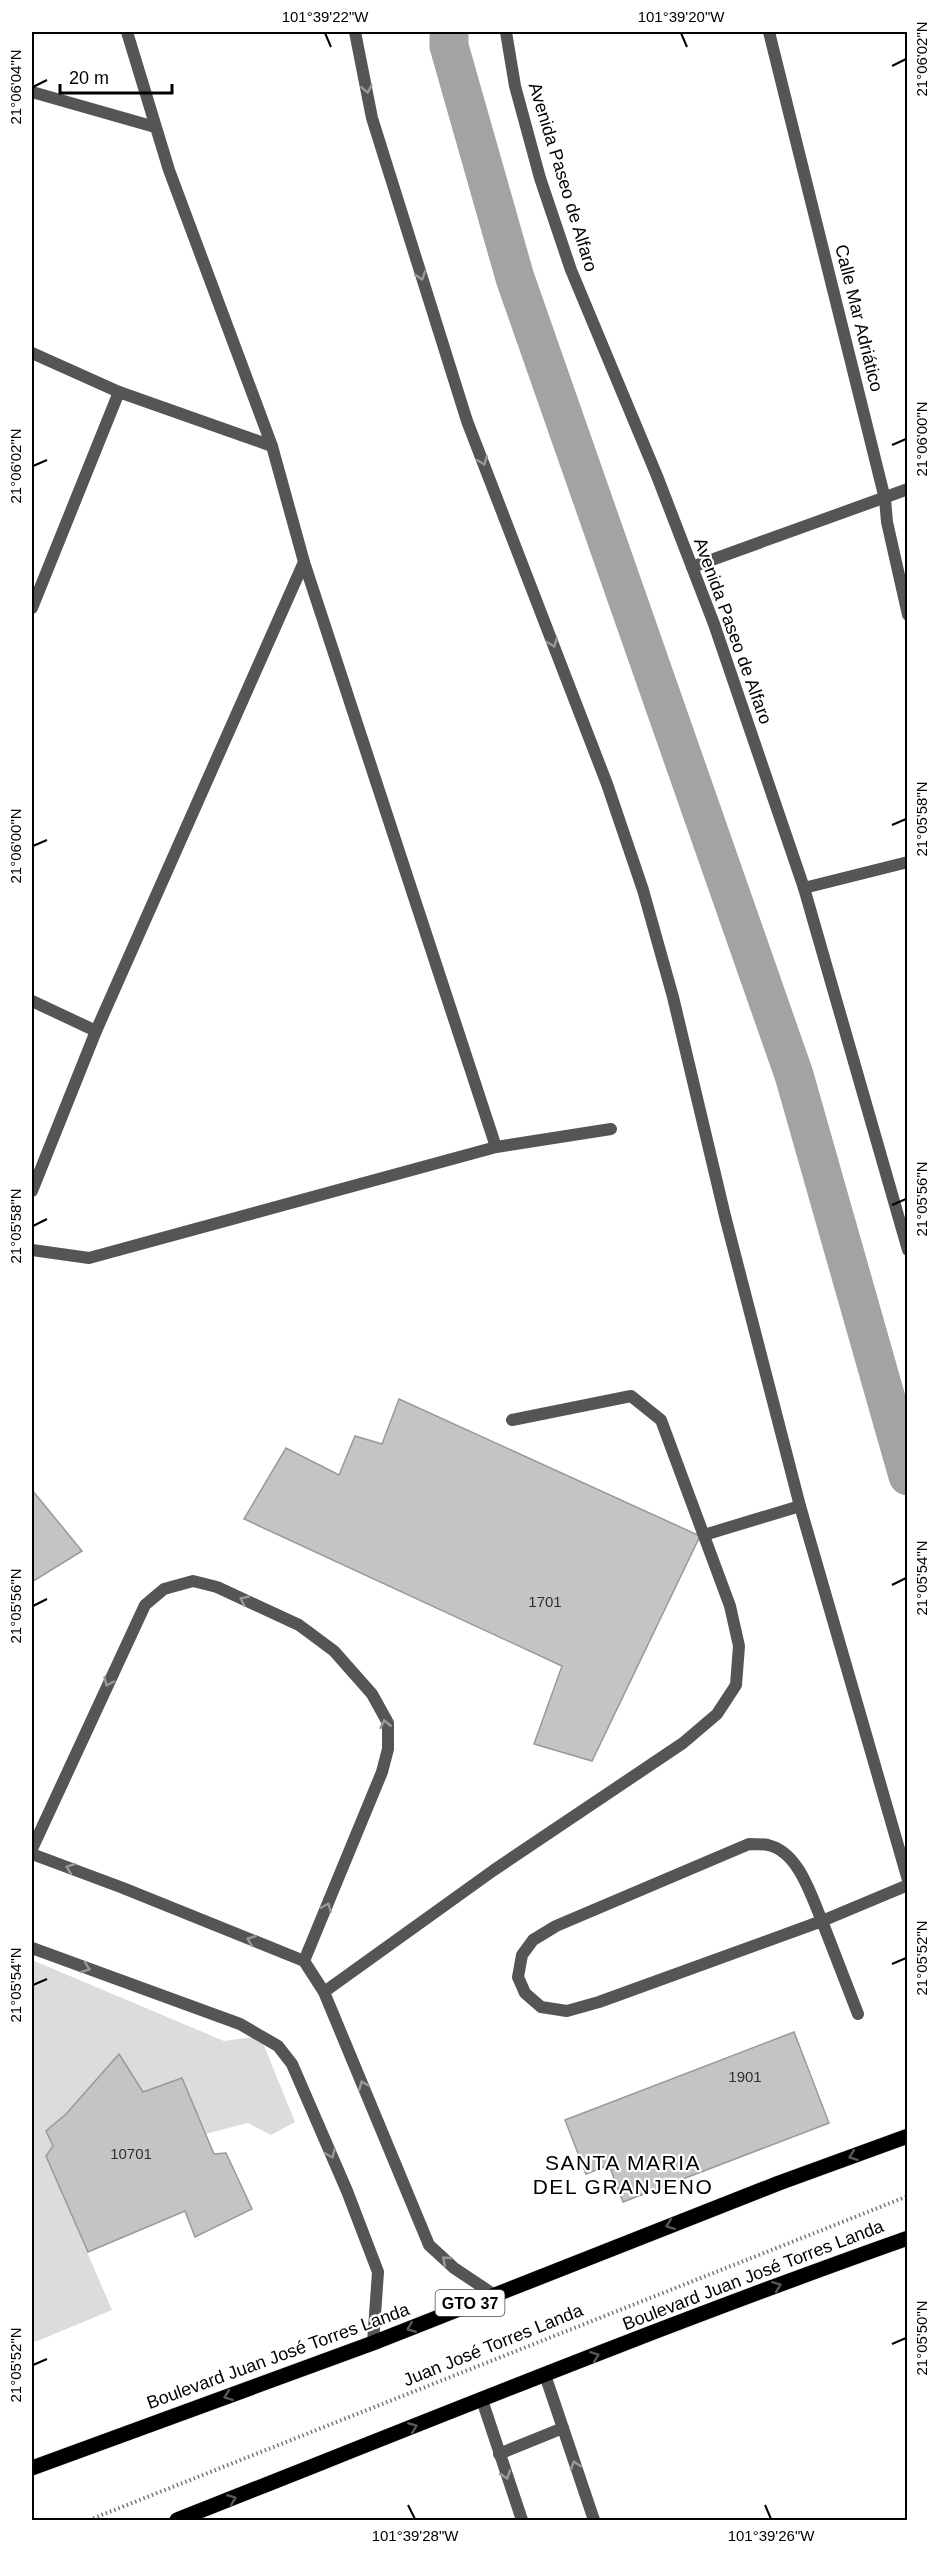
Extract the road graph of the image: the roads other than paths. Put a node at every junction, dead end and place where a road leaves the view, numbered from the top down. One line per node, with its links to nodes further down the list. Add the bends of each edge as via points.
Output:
1 (127, 32): 6 (street)
2 (356, 32): 26 (street, one-way to 26, via 372,118 467,421 607,784 643,890)
3 (506, 32): 13 (street, Avenida Paseo de Alfaro, via 515,86 540,178 571,270)
4 (769, 32): 11 (street, Calle Mar Adriático)
5 (32, 92): 6 (street)
6 (155, 127): 9 (street)
7 (32, 353): 8 (street)
8 (119, 392): 9 (street); 14 (street)
9 (272, 446): 12 (street)
10 (908, 489): 11 (street)
11 (885, 499): 13 (street); 15 (street, Calle Mar Adriático)
12 (304, 562): 19 (street); 21 (street)
13 (692, 567): 17 (street, Avenida Paseo de Alfaro)
14 (32, 608)
15 (908, 615)
16 (908, 862): 17 (street)
17 (804, 888): 24 (street, Avenida Paseo de Alfaro)
18 (32, 1001): 19 (street)
19 (96, 1031): 22 (street)
20 (611, 1129): 21 (street)
21 (496, 1147): 23 (street, via 89,1258)
22 (32, 1191)
23 (32, 1250)
24 (908, 1250)
25 (512, 1420): 27 (street, via 631,1396 661,1420)
26 (800, 1506): 27 (street); 30 (street)
27 (704, 1535): 35 (street, via 730,1606 739,1646 735,1685 717,1714 683,1743 494,1870)
28 (32, 1849): 34 (street, one-way to 28, via 382,1772 388,1749 387,1723 372,1694 334,1651 298,1625 217,1587 193,1581 164,1589 145,1605)
29 (32, 1854): 34 (street, one-way to 29)
30 (908, 1880)
31 (908, 1885): 32 (street)
32 (822, 1921): 32 (street, via 567,2011 541,2007 525,1993 518,1977 522,1955 533,1940 556,1926 749,1844 770,1846 788,1857 804,1880); 36 (street)
33 (32, 1948): 40 (street, one-way to 40, via 240,2024 278,2046 292,2064 378,2272)
34 (304, 1961): 35 (street)
35 (324, 1992): 39 (street, one-way to 35, via 454,2268 429,2245)
36 (858, 2014)
37 (908, 2136): 39 (main road, Boulevard Juan José Torres Landa / GTO 37, one-way to 39)
38 (908, 2238): 41 (main road, Boulevard Juan José Torres Landa, one-way to 38)
39 (493, 2294): 40 (main road, Boulevard Juan José Torres Landa / GTO 37, one-way to 40)
40 (373, 2343): 45 (main road, Boulevard Juan José Torres Landa / GTO 37, one-way to 45)
41 (545, 2375): 42 (main road, Boulevard Juan José Torres Landa); 43 (street)
42 (482, 2400): 44 (street); 46 (main road, Boulevard Juan José Torres Landa, one-way to 42)
43 (563, 2428): 44 (street); 48 (street, one-way to 43)
44 (499, 2454): 47 (street, one-way to 47)
45 (32, 2468)
46 (177, 2520)
47 (522, 2520)
48 (594, 2520)

